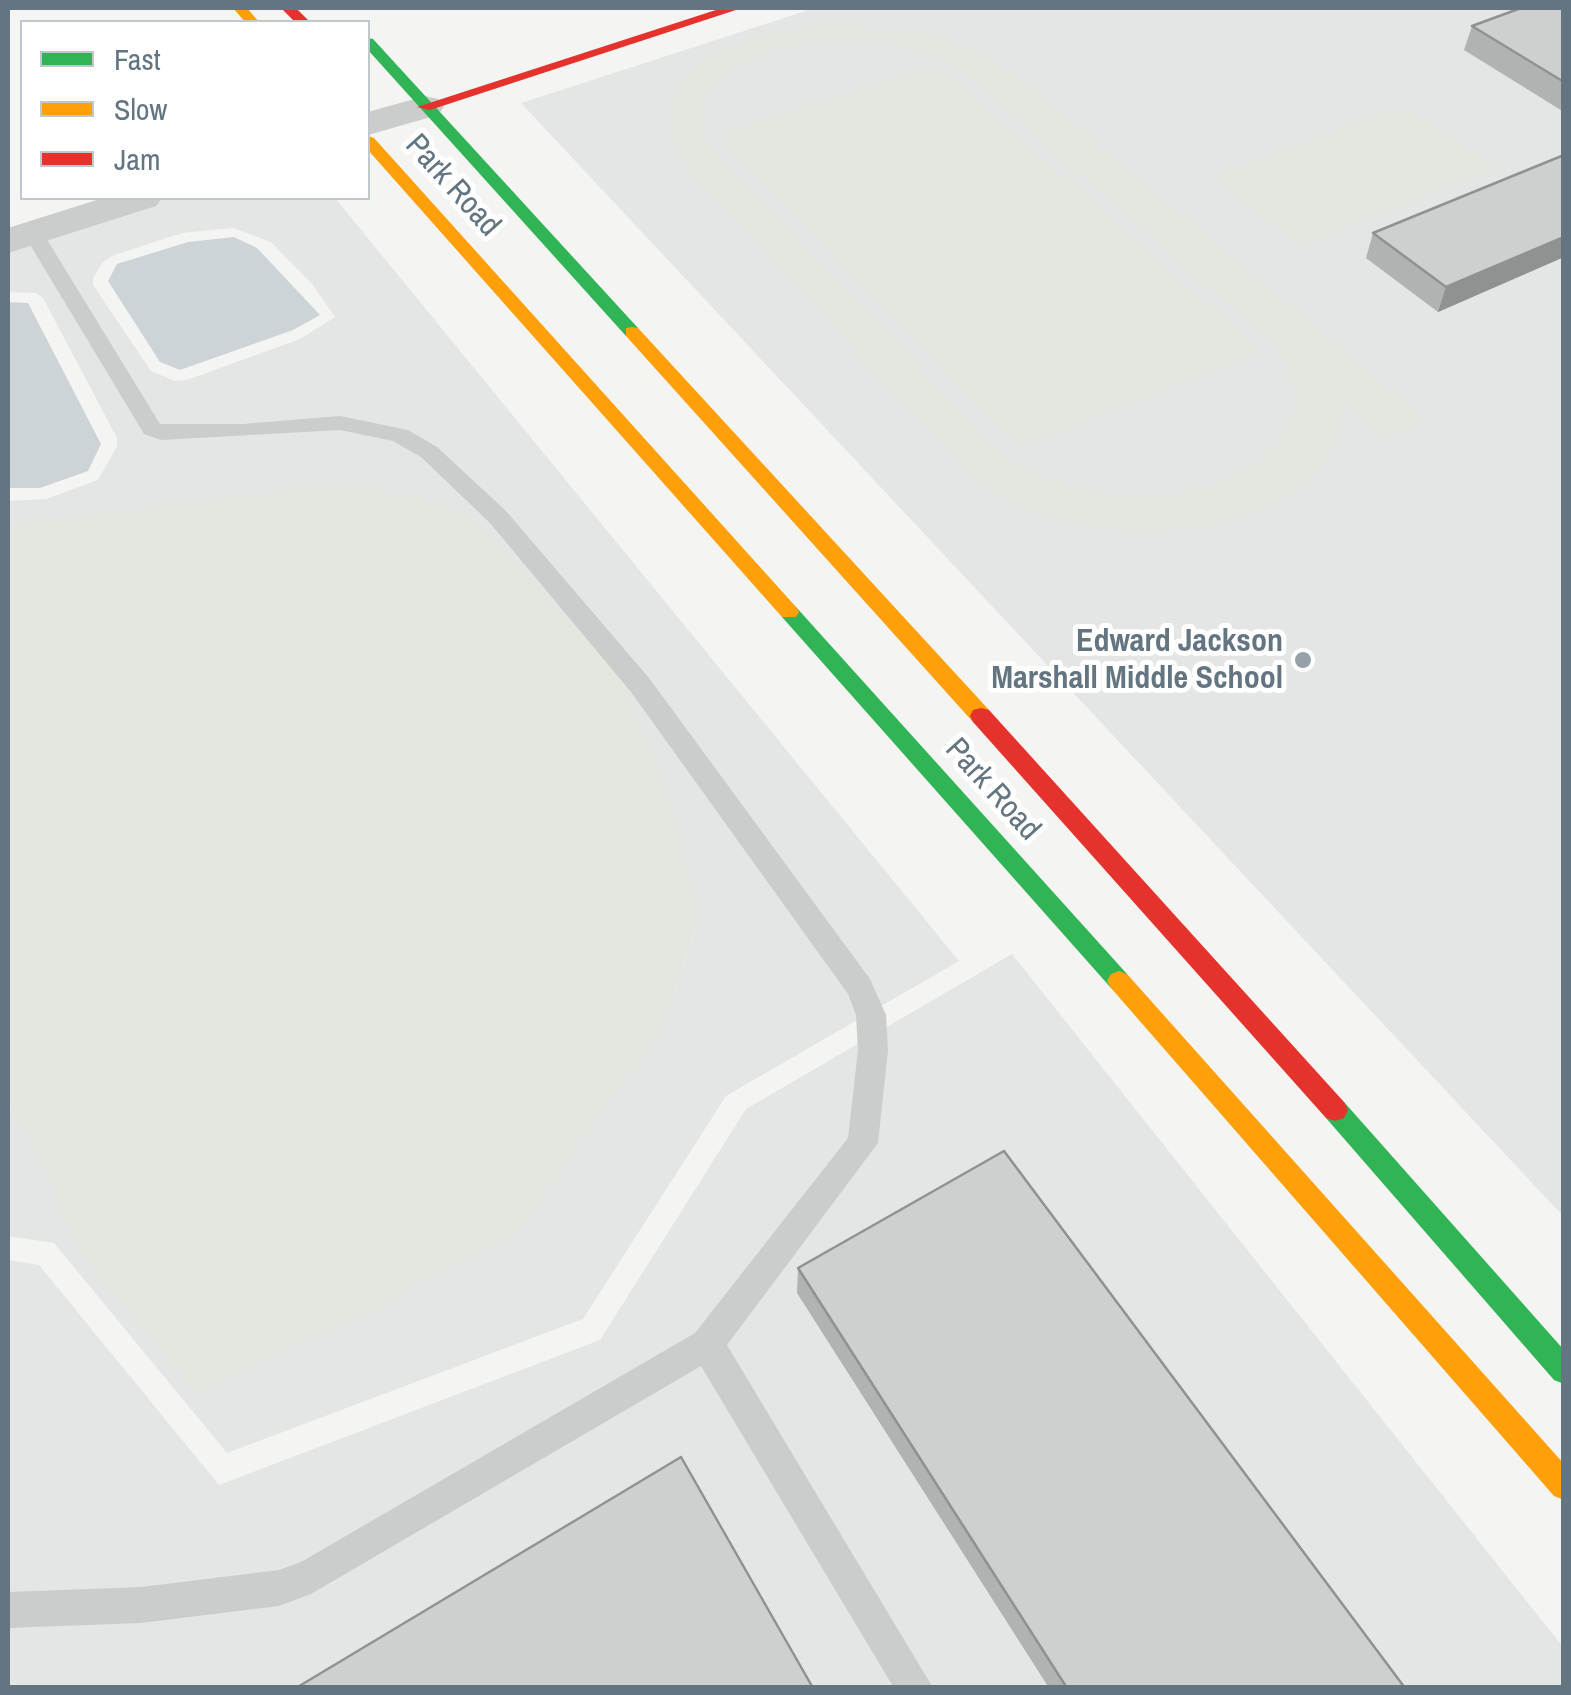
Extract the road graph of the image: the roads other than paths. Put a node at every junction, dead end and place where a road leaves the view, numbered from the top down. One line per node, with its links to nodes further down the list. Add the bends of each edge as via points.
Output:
1 (735, 8): 3 (main road)
2 (370, 44): 3 (main road, Park Road)
3 (425, 107): 4 (street); 10 (main road, Park Road)
4 (371, 117): 6 (main road)
5 (370, 143): 13 (main road, Park Road)
6 (403, 143)
7 (136, 200): 8 (street)
8 (20, 237): 11 (lane, via 152,429 340,423 400,436 428,452 498,517 640,685 860,988 874,1050 864,1143)
9 (608, 340): 10 (main road)
10 (667, 374): 12 (main road, Park Road, via 1201,957)
11 (707, 1344): 14 (lane, via 280,1588 141,1605); 15 (lane)
12 (1564, 1370)
13 (1564, 1486)
14 (8, 1610)
15 (915, 1688)

